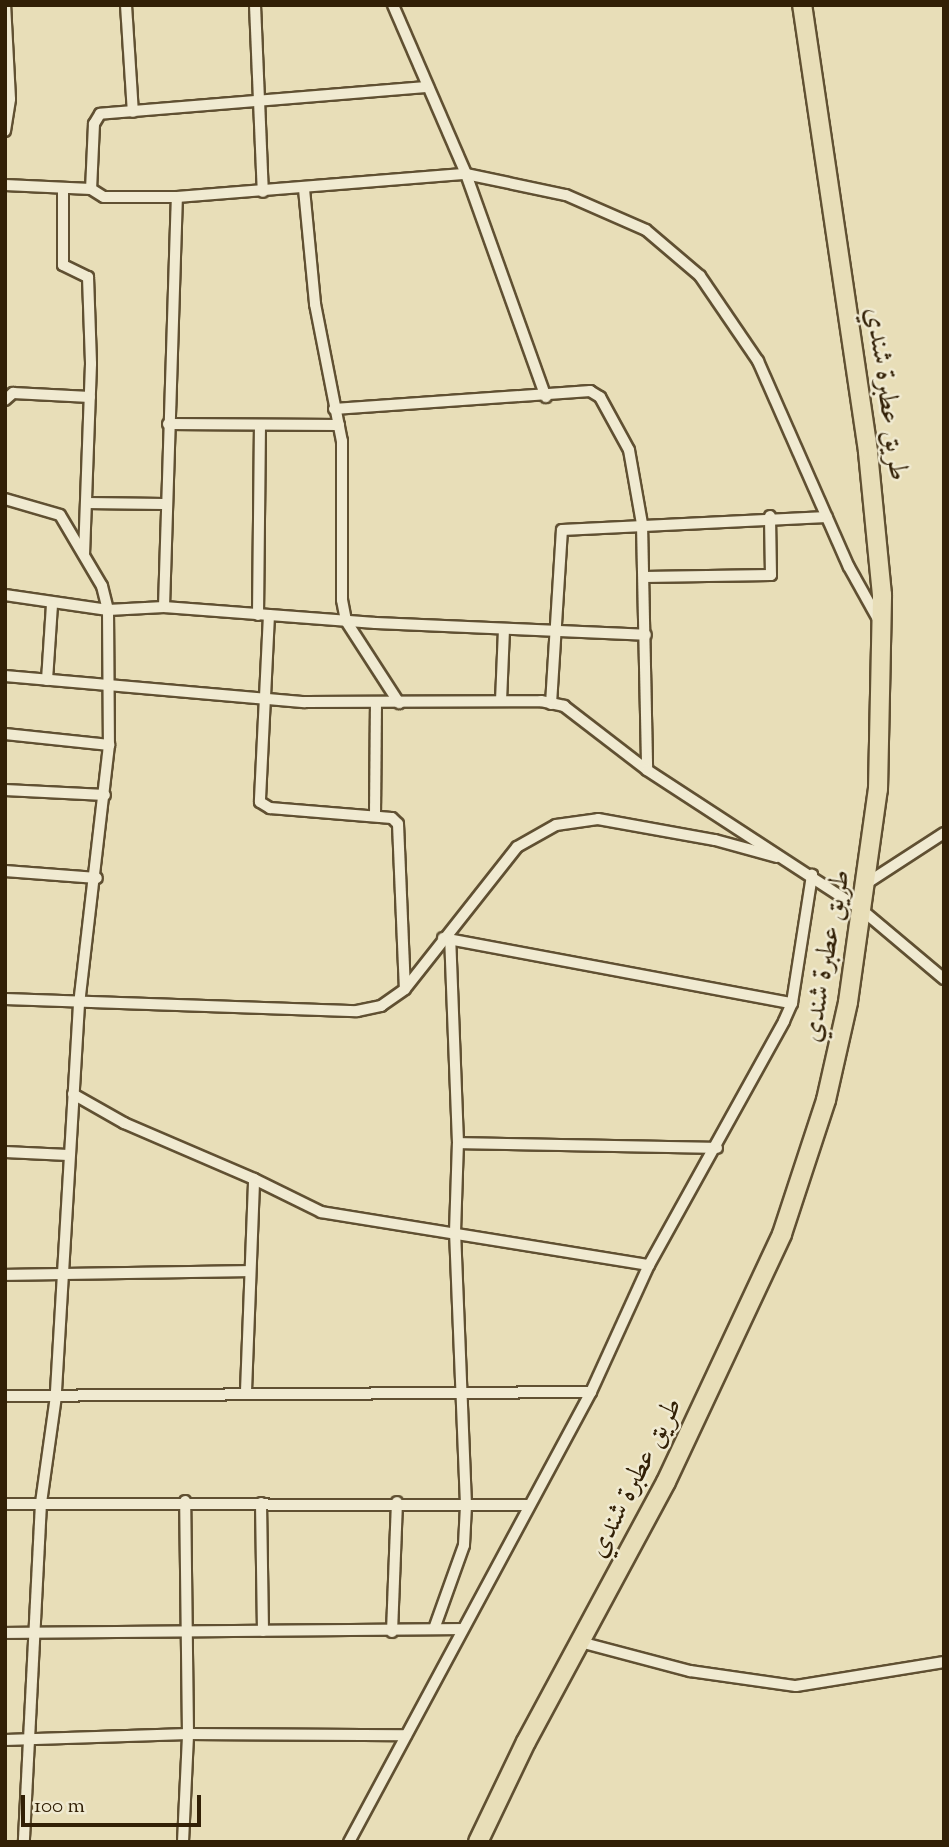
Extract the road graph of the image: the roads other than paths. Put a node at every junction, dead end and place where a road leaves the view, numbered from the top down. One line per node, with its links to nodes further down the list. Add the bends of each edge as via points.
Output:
1 (5, 5): 9 (street, via 10,89)
2 (126, 5): 8 (street)
3 (256, 5): 7 (street)
4 (393, 5): 6 (street)
5 (802, 5): 39 (highway, طريق عطبرة شندي, via 868,452)
6 (426, 87): 7 (street); 10 (street)
7 (257, 101): 8 (street); 15 (street)
8 (133, 112): 13 (street, via 95,118)
9 (5, 131)
10 (466, 174): 14 (street); 18 (street); 29 (street, via 565,195 646,230 700,276 758,361)
11 (5, 185): 12 (street)
12 (63, 189): 13 (street); 17 (street, via 63,265 88,277)
13 (91, 189): 16 (street, via 104,197)
14 (304, 189): 15 (street); 20 (street, via 315,304)
15 (263, 192): 16 (street)
16 (177, 197): 21 (street)
17 (90, 397): 19 (street, via 13,393); 25 (street)
18 (546, 397): 20 (street); 30 (street, via 590,391 608,406 629,450)
19 (5, 400)
20 (334, 409): 23 (street)
21 (167, 424): 22 (street); 26 (street)
22 (260, 425): 23 (street); 37 (street)
23 (339, 425): 38 (street, via 341,586)
24 (6, 499): 27 (street); 31 (street, via 60,515)
25 (86, 503): 26 (street); 31 (street)
26 (164, 504): 35 (street)
27 (5, 506)
28 (770, 516): 29 (street); 30 (street); 32 (street, via 771,575)
29 (827, 517): 39 (street, via 864,600)
30 (642, 524): 32 (street); 41 (street, via 562,530)
31 (84, 557): 36 (street, via 102,586)
32 (644, 578): 42 (street)
33 (5, 594): 34 (street)
34 (52, 605): 36 (street); 44 (street)
35 (164, 607): 36 (street); 37 (street)
36 (108, 610): 45 (street)
37 (263, 615): 38 (street); 46 (street)
38 (346, 621): 40 (street); 49 (street)
39 (881, 624): 62 (highway, طريق عطبرة شندي, via 878,789)
40 (504, 629): 41 (street); 48 (street)
41 (556, 631): 42 (street); 50 (street)
42 (646, 635): 53 (street)
43 (5, 676): 44 (street)
44 (47, 680): 45 (street)
45 (109, 686): 46 (street); 52 (street)
46 (264, 698): 47 (street); 56 (street, via 260,802 270,808)
47 (376, 702): 49 (street); 56 (street)
48 (502, 702): 49 (street); 50 (street)
49 (399, 703)
50 (551, 704): 53 (street, via 584,719)
51 (5, 734): 52 (street)
52 (109, 746): 55 (street)
53 (648, 770): 58 (street)
54 (5, 790): 55 (street)
55 (105, 795): 61 (street)
56 (375, 816): 66 (street, via 392,818 398,824)
57 (944, 833): 62 (street)
58 (790, 861): 60 (street); 64 (street, via 715,840 598,819 556,825 517,847)
59 (5, 872): 61 (street)
60 (812, 875): 63 (street); 68 (street)
61 (97, 878): 69 (street)
62 (867, 883): 63 (highway, طريق عطبرة شندي)
63 (862, 910): 65 (street); 100 (highway, طريق عطبرة شندي, via 826,1100 782,1234 666,1482)
64 (447, 939): 66 (street); 68 (street); 71 (street)
65 (944, 979)
66 (405, 989): 69 (street, via 381,1006 356,1011)
67 (5, 999): 69 (street)
68 (792, 1003): 72 (street)
69 (79, 1004): 70 (street)
70 (73, 1094): 74 (street); 75 (street, via 124,1123)
71 (458, 1143): 72 (street); 76 (street)
72 (717, 1148): 77 (street)
73 (5, 1152): 74 (street)
74 (68, 1155): 79 (street)
75 (254, 1179): 76 (street, via 321,1212); 78 (street)
76 (455, 1232): 77 (street); 81 (street)
77 (649, 1265): 83 (street)
78 (249, 1271): 79 (street); 82 (street)
79 (61, 1274): 80 (street); 85 (street)
80 (5, 1275)
81 (462, 1390): 82 (street); 83 (street); 91 (street)
82 (246, 1391): 85 (street)
83 (591, 1392): 92 (street)
84 (5, 1396): 85 (street)
85 (56, 1396): 88 (street)
86 (185, 1501): 88 (street); 89 (street); 97 (street)
87 (397, 1502): 89 (street); 91 (street); 98 (street)
88 (41, 1503): 90 (street); 96 (street)
89 (261, 1503): 95 (street)
90 (5, 1504)
91 (466, 1505): 92 (street); 93 (street, via 464,1545)
92 (528, 1505): 94 (street)
93 (434, 1629): 94 (street); 98 (street)
94 (462, 1629): 103 (street)
95 (263, 1631): 97 (street); 98 (street)
96 (35, 1632): 97 (street); 99 (street); 104 (street)
97 (186, 1632): 102 (street)
98 (392, 1632)
99 (5, 1633)
100 (580, 1642): 101 (street, via 690,1671 796,1686); 109 (highway, طريق عطبرة شندي)
101 (944, 1662)
102 (188, 1734): 103 (street); 104 (street); 107 (street)
103 (406, 1735): 108 (street)
104 (28, 1738): 105 (street); 106 (street)
105 (5, 1740)
106 (24, 1842)
107 (183, 1842)
108 (349, 1842)
109 (478, 1842)

